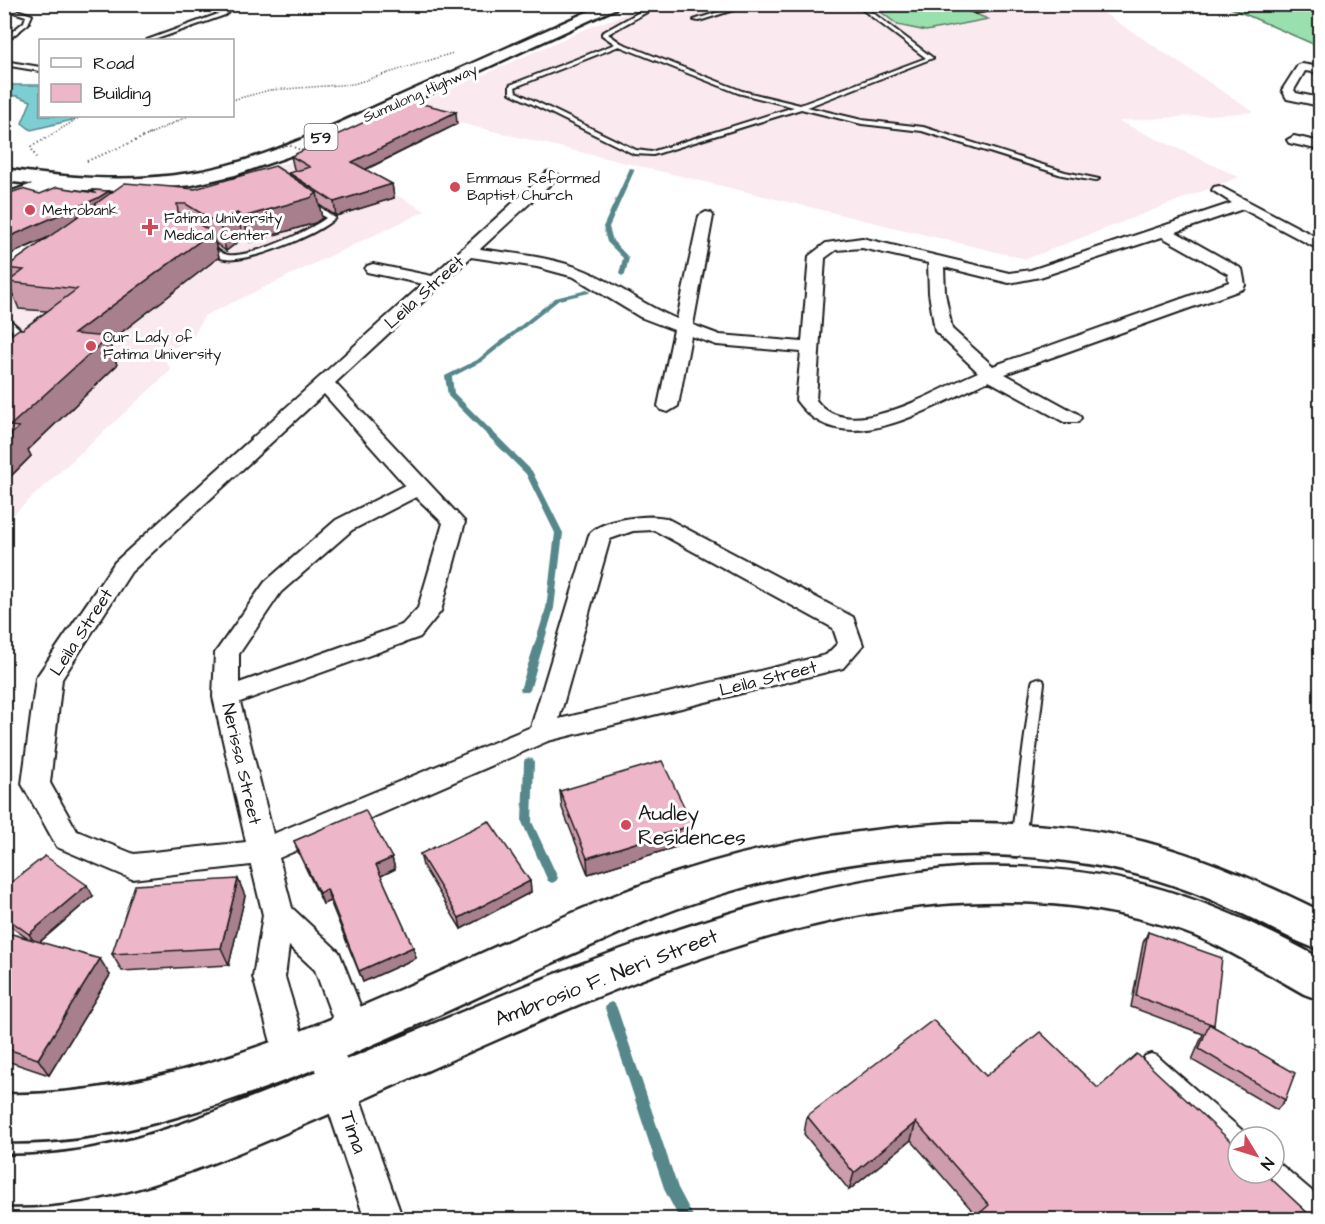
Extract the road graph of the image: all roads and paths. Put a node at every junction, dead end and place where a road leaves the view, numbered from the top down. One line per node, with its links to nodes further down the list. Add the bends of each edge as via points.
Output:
1 (238, 4): 8 (lane, via 223,14)
2 (618, 4): 31 (street, Sumulong Highway / 59, via 254,167)
3 (659, 4): 10 (lane, via 604,34)
4 (750, 4): 7 (lane)
5 (857, 4): 17 (lane, via 930,58)
6 (4, 7): 9 (lane, via 29,15 26,23)
7 (698, 20)
8 (153, 39)
9 (4, 41)
10 (619, 44): 17 (lane, via 740,92); 17 (lane, via 512,86 513,93 634,152 651,154)
11 (460, 51): 15 (path, via 353,84 270,90)
12 (4, 63): 13 (lane)
13 (39, 69)
14 (1320, 70): 16 (street, via 1302,67 1288,90 1291,96)
15 (234, 99)
16 (1320, 102)
17 (798, 108): 29 (lane, via 932,131 1064,174)
18 (80, 117): 24 (path, via 31,147 31,153)
19 (186, 117): 25 (path)
20 (1294, 140): 22 (street)
21 (283, 143): 23 (path, bridge)
22 (1320, 146)
23 (307, 152)
24 (42, 160)
25 (86, 162)
26 (4, 175): 28 (street, Sumulong Highway / 59)
27 (552, 175): 42 (street, Leila Street)
28 (27, 179): 30 (street, Sumulong Highway / 59); 32 (street)
29 (1095, 179)
30 (52, 183): 31 (street, Sumulong Highway / 59, via 108,188); 36 (street)
31 (162, 185): 34 (lane)
32 (4, 189)
33 (1219, 190): 37 (street)
34 (145, 195)
35 (297, 195): 40 (lane, via 331,218 320,228 253,253 225,257)
36 (4, 201)
37 (1244, 204): 39 (street); 41 (street)
38 (706, 216): 49 (street)
39 (1164, 231): 43 (street, via 1034,274 1009,278); 52 (street, via 1236,272 1237,285)
40 (198, 239)
41 (1320, 245)
42 (468, 252): 46 (street, Leila Street); 49 (street, via 539,262 580,274 646,314)
43 (936, 263): 50 (street, via 862,243 832,246 817,256); 52 (street, via 944,331)
44 (373, 269): 46 (street)
45 (33, 276): 47 (lane)
46 (435, 281): 53 (street, Leila Street)
47 (4, 299)
48 (4, 317): 51 (lane, via 18,331)
49 (684, 330): 50 (street, via 717,340); 54 (street)
50 (812, 348): 52 (street, via 806,400 813,413 828,422 883,420)
51 (4, 356)
52 (991, 374): 55 (street)
53 (324, 382): 56 (street); 61 (street, Leila Street, via 123,567 49,678 36,784 67,839 132,867)
54 (668, 406)
55 (1071, 418)
56 (418, 488): 58 (street, Nerissa Street, via 344,525 273,587 227,652); 58 (street, via 454,522 429,611 411,631)
57 (1038, 683): 60 (lane)
58 (226, 698): 61 (street, Nerissa Street)
59 (542, 733): 59 (street, Leila Street, via 834,662 851,645 844,622 658,523 630,524 600,535); 61 (street, Leila Street)
60 (1018, 840): 63 (street, via 1123,853 1204,877); 65 (street, via 907,841 796,857 669,893)
61 (262, 852): 62 (street, Nerissa Street)
62 (279, 915): 65 (street, via 269,977); 65 (street, via 328,962)
63 (1320, 931)
64 (1320, 980): 67 (street, Ambrosio F. Neri Street, via 1215,925 1128,898 1067,887 1007,883 930,887 814,907 684,944 517,1009)
65 (323, 1045): 67 (street, Tima); 68 (street, via 158,1100 83,1116)
66 (1151, 1062): 69 (lane)
67 (339, 1086): 71 (street, Ambrosio F. Neri Street, via 165,1156 68,1179); 73 (street, Tima)
68 (4, 1118)
69 (1226, 1128)
70 (1286, 1180): 72 (lane)
71 (4, 1181)
72 (1320, 1210)
73 (384, 1220)

